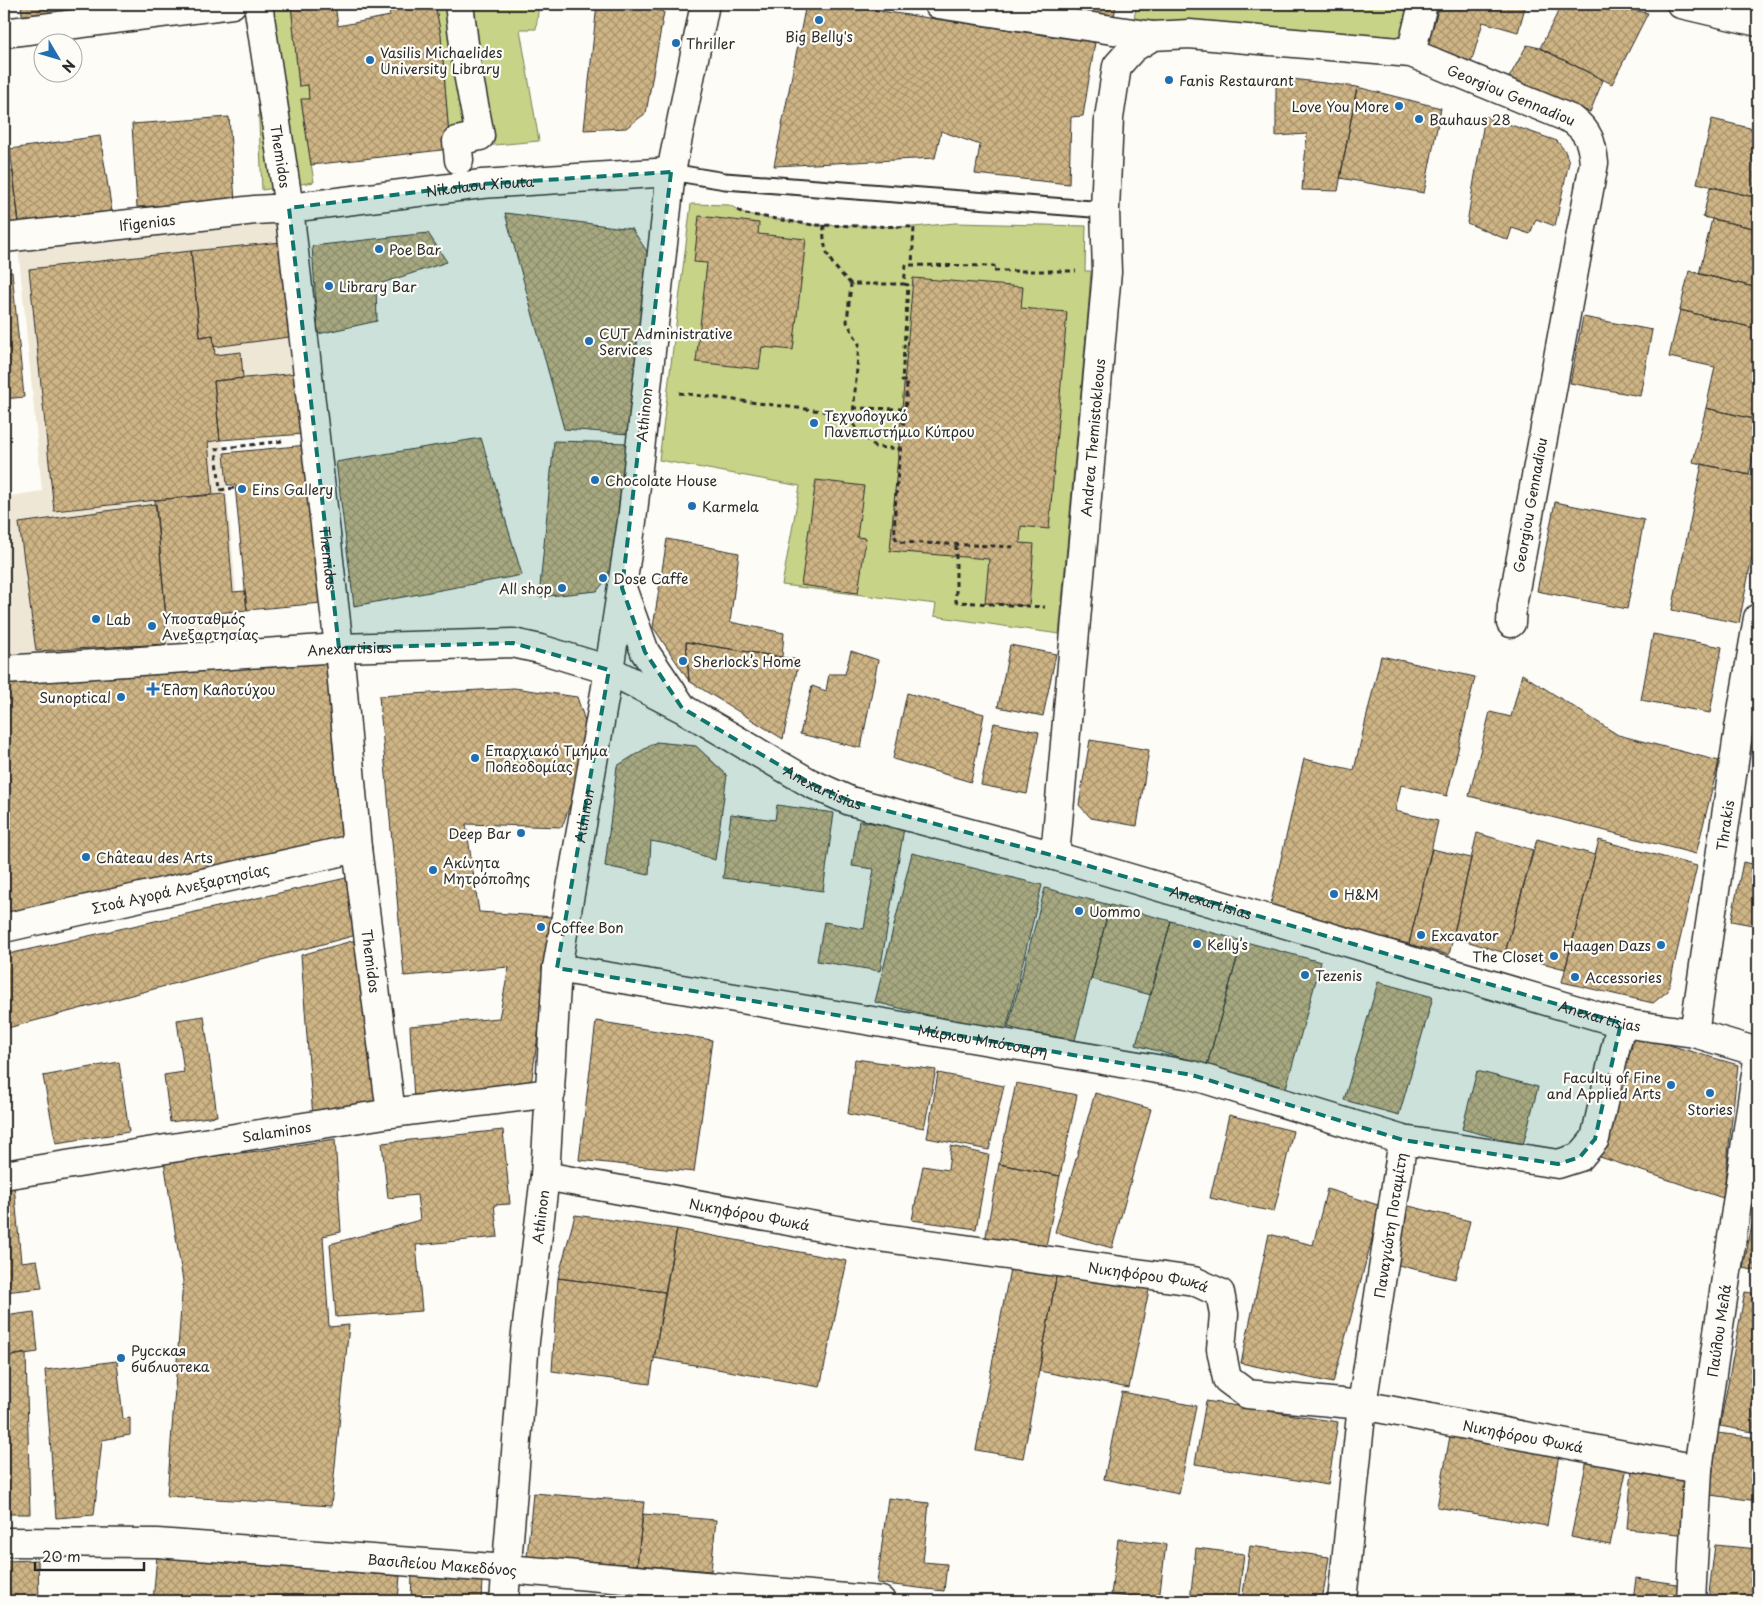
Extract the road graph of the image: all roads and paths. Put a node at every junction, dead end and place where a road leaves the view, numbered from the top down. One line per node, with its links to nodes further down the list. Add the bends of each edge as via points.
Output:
1 (232, 4): 10 (street)
2 (258, 4): 15 (street, Themidos)
3 (460, 4): 13 (street, via 467,68 480,136 457,141)
4 (705, 4): 14 (street, Athinon)
5 (938, 4): 8 (street, Georgiou Gennadiou)
6 (1423, 4): 12 (street)
7 (1681, 4): 9 (street)
8 (980, 6): 11 (street, Georgiou Gennadiou)
9 (1758, 22)
10 (4, 33)
11 (1154, 36): 12 (street, Georgiou Gennadiou, via 1189,34); 17 (street, Andrea Themistokleous, via 1133,48 1117,66 1108,118)
12 (1411, 53): 36 (street, Georgiou Gennadiou, via 1573,120 1585,129 1592,144 1594,163)
13 (459, 160)
14 (671, 172): 15 (street, Nikolaou Xiouta, via 482,184); 17 (lane, via 725,181); 33 (street, Athinon)
15 (290, 208): 19 (street, Ifigenias); 28 (street, Themidos)
16 (734, 208): 18 (path, via 746,214)
17 (1105, 210): 34 (street, Andrea Themistokleous, via 1107,272)
18 (824, 225): 20 (path, via 914,227); 22 (path, via 825,253)
19 (4, 238)
20 (912, 265): 21 (path, via 994,266 993,271); 23 (path, via 906,265)
21 (1085, 271)
22 (851, 284): 23 (path); 25 (path, via 847,322 858,344)
23 (904, 284): 26 (path, via 908,285 902,381 907,381)
24 (678, 393): 27 (path)
25 (853, 408): 26 (path); 27 (path)
26 (906, 410): 29 (path)
27 (853, 415): 29 (path, via 854,425 875,448)
28 (315, 438): 30 (path, via 216,449 220,490); 37 (street, Themidos)
29 (902, 449): 31 (path, via 894,499 894,537 898,542)
30 (234, 488)
31 (956, 545): 32 (path); 34 (path, via 956,602)
32 (1017, 547)
33 (622, 588): 39 (street, Athinon); 40 (street, Anexartisias, via 646,652)
34 (1076, 610): 42 (street, Andrea Themistokleous)
35 (1758, 618): 46 (street, Thrakis)
36 (1510, 623)
37 (339, 648): 38 (street, Anexartisias); 39 (street, Anexartisias, via 513,644); 41 (street, Themidos)
38 (4, 670)
39 (609, 670): 40 (street, Anexartisias); 44 (street, Athinon)
40 (682, 708): 42 (street, Anexartisias, via 810,784 850,801)
41 (357, 848): 43 (street, Στοά Αγορά Ανεξαρτησίας); 50 (street, Themidos)
42 (1055, 856): 45 (street, Anexartisias)
43 (4, 928)
44 (557, 968): 49 (street, Athinon); 51 (street, Μάρκου Μπότσαρη, via 1192,1075)
45 (1622, 1023): 46 (street, Anexartisias); 51 (street, Παναγιώτη Ποταμίτη, via 1595,1139 1580,1156 1558,1164)
46 (1694, 1033): 47 (street, Anexartisias)
47 (1758, 1052)
48 (1758, 1060): 55 (street, Παύλου Μελά)
49 (551, 1093): 50 (street, Salaminos); 53 (street, Athinon)
50 (391, 1112): 52 (street, Salaminos)
51 (1403, 1140): 54 (street, Παναγιώτη Ποταμίτη)
52 (4, 1176)
53 (545, 1176): 54 (street, Νικηφόρου Φωκά, via 864,1235 1194,1281 1220,1293 1224,1314 1221,1349 1227,1379 1247,1394); 57 (street, Athinon, via 525,1341)
54 (1362, 1405): 55 (street, Νικηφόρου Φωκά); 60 (street, Παναγιώτη Ποταμίτη)
55 (1698, 1469): 61 (street, Παύλου Μελά)
56 (4, 1542): 57 (street, Βασιλείου Μακεδόνος, via 157,1543)
57 (507, 1569): 58 (street, Athinon); 59 (street, Βασιλείου Μακεδόνος)
58 (504, 1601)
59 (881, 1601)
60 (1342, 1601)
61 (1691, 1601)

